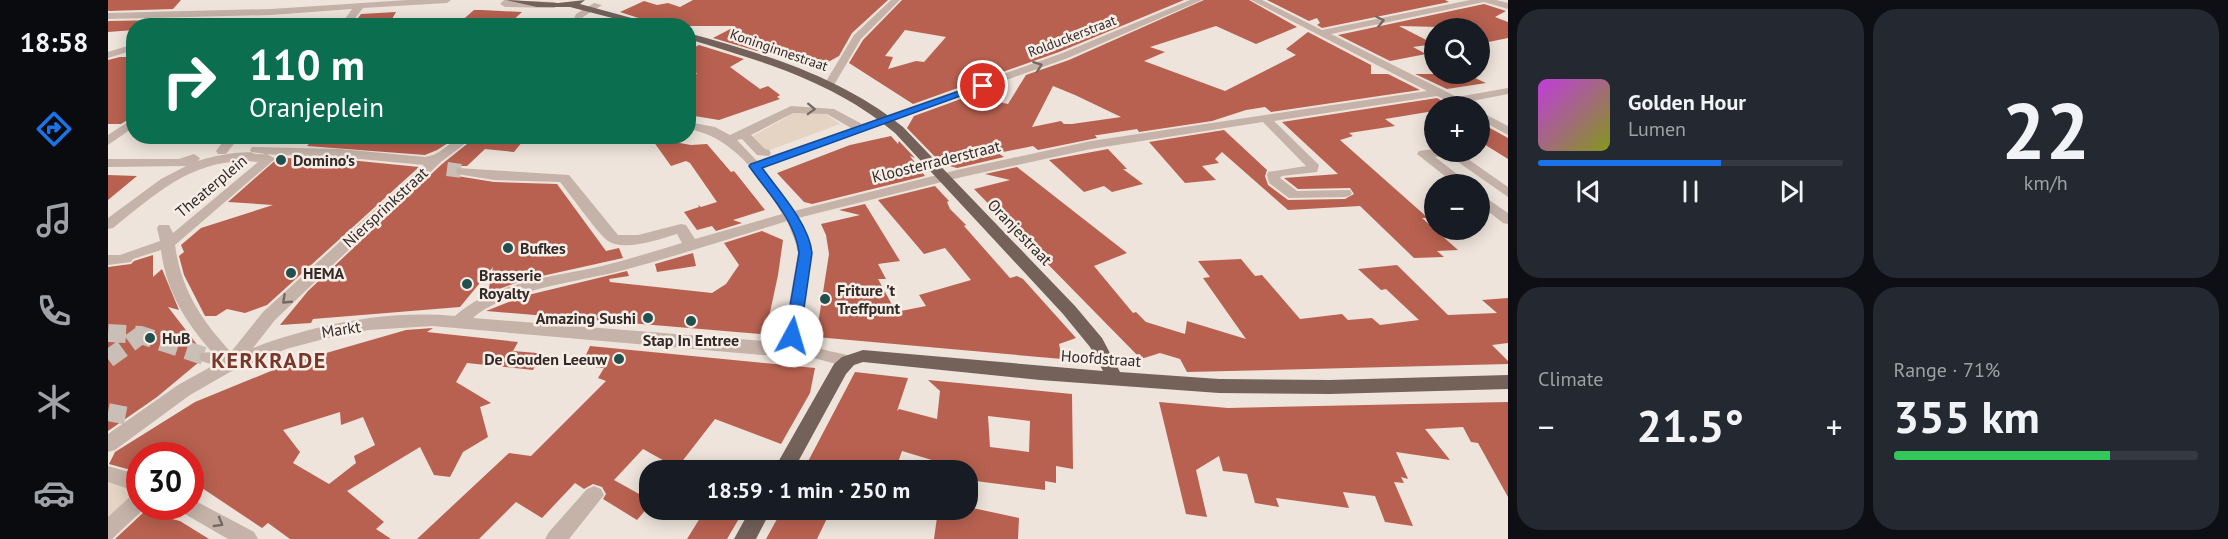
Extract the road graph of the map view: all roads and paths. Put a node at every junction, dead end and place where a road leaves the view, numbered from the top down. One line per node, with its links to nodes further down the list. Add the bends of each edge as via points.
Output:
1 (447, 0): 10 (street)
2 (510, 0): 8 (street, via 505,4 538,7)
3 (896, 0): 20 (street, via 857,37)
4 (1198, 0): 26 (street, Rolduckerstraat, one-way to 4, via 1075,52)
5 (1255, 0): 16 (street)
6 (1484, 0): 9 (street); 16 (street, one-way to 6)
7 (578, 2): 8 (main road); 11 (main road)
8 (555, 3)
9 (1508, 6)
10 (359, 7): 12 (street); 13 (street)
11 (593, 7): 14 (street); 15 (main road)
12 (111, 17)
13 (350, 18)
14 (578, 18)
15 (631, 18)
16 (1322, 33): 22 (street)
17 (696, 38): 20 (main road, Koninginnestraat)
18 (126, 49): 19 (street)
19 (108, 55)
20 (830, 84): 26 (main road, Koninginnestraat)
21 (1508, 91): 24 (street)
22 (1439, 92): 23 (street); 25 (street, Kloosterraderstraat)
23 (1446, 96)
24 (1490, 96)
25 (1266, 119): 48 (street, Kloosterraderstraat, via 1090,145); 49 (street, via 1312,165 1312,169 1278,172 1273,175 1274,180 1294,195)
26 (887, 120): 29 (street, Rolduckerstraat); 48 (main road, Oranjestraat)
27 (1490, 120): 31 (street)
28 (696, 126): 33 (street)
29 (856, 126): 32 (street, one-way to 29, via 791,109 830,111); 38 (street, via 820,132 812,139); 44 (street)
30 (126, 127): 34 (street)
31 (1508, 130)
32 (744, 134): 33 (street); 38 (street)
33 (729, 139): 44 (street)
34 (108, 141)
35 (228, 144): 37 (street)
36 (458, 144): 43 (street, Niersprinkstraat)
37 (222, 151): 42 (street); 43 (street, via 329,153)
38 (765, 153): 44 (street)
39 (1434, 162): 47 (street)
40 (1465, 162): 50 (street)
41 (108, 163): 42 (street)
42 (181, 163): 52 (street)
43 (432, 163): 45 (street); 63 (street, Niersprinkstraat, one-way to 63, via 269,316)
44 (755, 166): 53 (street)
45 (447, 169)
46 (462, 171): 57 (street, via 564,178 613,238 624,240 681,228)
47 (1450, 174)
48 (943, 177): 53 (street, Kloosterraderstraat); 64 (main road, Oranjestraat, via 1092,337)
49 (1345, 193)
50 (1508, 193)
51 (1490, 206): 54 (street)
52 (108, 213)
53 (790, 216): 57 (street, Kloosterraderstraat); 60 (street, via 805,248 792,336)
54 (1508, 220)
55 (108, 225): 56 (street, Theaterplein, via 188,169 234,157 269,159)
56 (167, 236): 58 (street, Theaterplein, via 126,259); 63 (street, via 170,261 186,308 196,325)
57 (690, 244): 59 (street, Kloosterraderstraat, via 621,266 508,293 476,306)
58 (108, 260)
59 (459, 322): 60 (street, Hoofdstraat, via 695,349); 63 (street, Markt, via 400,321 314,333)
60 (806, 350): 62 (street, Hoofdstraat)
61 (207, 357): 63 (street)
62 (848, 361): 64 (main road, Hoofdstraat, via 872,356); 67 (main road)
63 (232, 363): 66 (street, Markt, via 135,418)
64 (1114, 379): 65 (main road, Hoofdstraat, via 1277,387)
65 (1508, 382)
66 (108, 444)
67 (789, 460)
68 (108, 474): 69 (street)
69 (126, 480)
70 (594, 495): 76 (street)
71 (126, 514): 74 (street)
72 (204, 515): 75 (street, one-way to 75)
73 (755, 520): 77 (main road)
74 (108, 531)
75 (247, 539)
76 (556, 539)
77 (745, 539)

